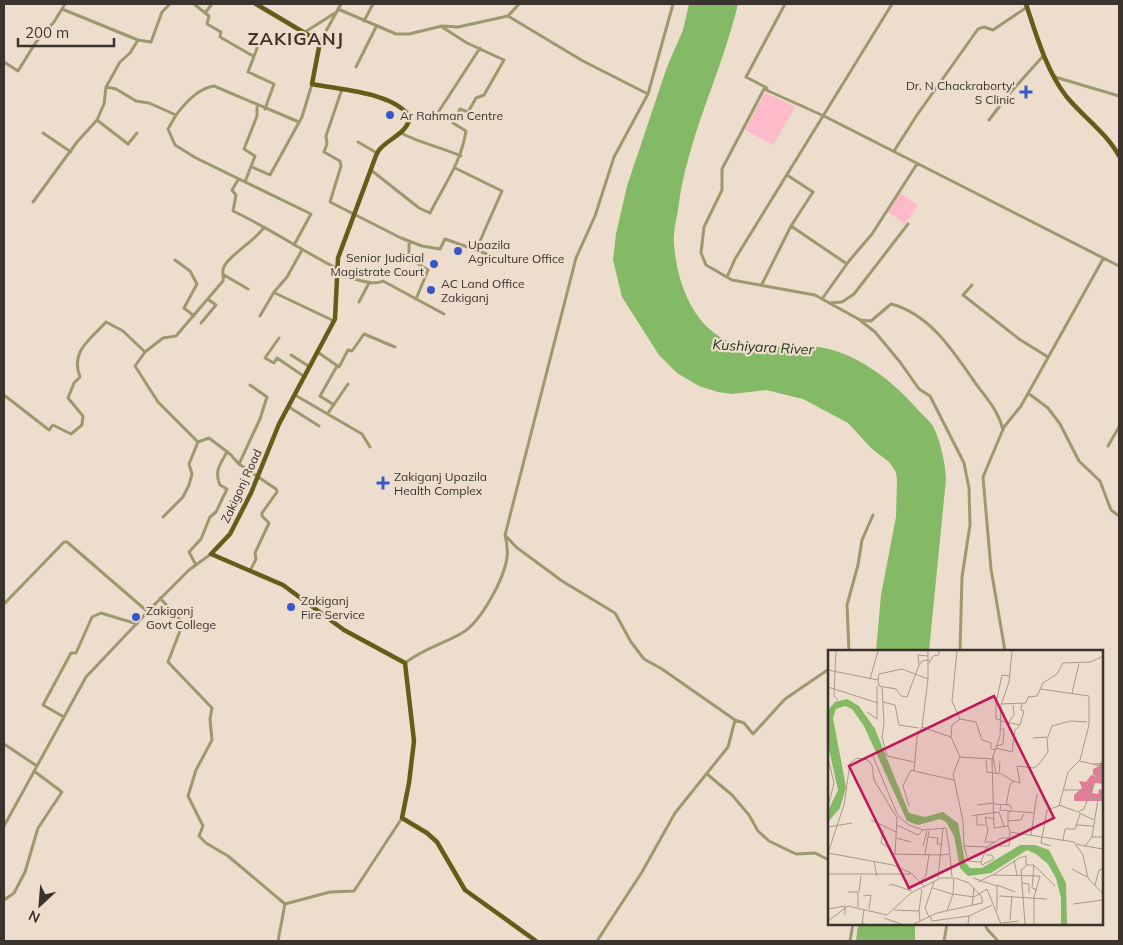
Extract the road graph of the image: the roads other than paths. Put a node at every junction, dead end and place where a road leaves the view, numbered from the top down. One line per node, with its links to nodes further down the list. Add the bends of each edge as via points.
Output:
1 (65, 4): 13 (street)
2 (170, 4): 21 (street, via 162,12 151,42)
3 (194, 4): 15 (street)
4 (212, 4): 15 (street)
5 (256, 4): 20 (main road)
6 (341, 4): 14 (street)
7 (373, 4): 17 (street)
8 (519, 4): 16 (street)
9 (673, 4): 33 (street)
10 (785, 4): 39 (street, via 746,77)
11 (892, 4): 39 (street)
12 (1027, 6): 25 (main road); 47 (street, via 994,30 978,29)
13 (62, 8): 21 (street); 27 (street, via 18,71)
14 (338, 9): 17 (street); 20 (street); 22 (street)
15 (206, 13): 26 (street, via 208,24 221,32 220,37)
16 (508, 16): 18 (street); 33 (street, via 583,61)
17 (364, 21): 19 (street)
18 (442, 26): 19 (street, via 402,34); 24 (street)
19 (376, 27): 28 (street)
20 (305, 32): 22 (main road)
21 (138, 40): 31 (street, via 120,62)
22 (320, 42): 30 (main road)
23 (259, 43): 26 (street)
24 (480, 48): 37 (street); 50 (street, via 504,60 484,95 476,98 468,112 460,109 453,123 466,131)
25 (1044, 55): 29 (main road); 41 (street)
26 (253, 56): 36 (street, via 248,72 274,84)
27 (4, 62)
28 (356, 67)
29 (1055, 77): 34 (street); 51 (main road, via 1065,94 1106,135)
30 (312, 84): 32 (main road, Zakigonj Road); 42 (street)
31 (106, 88): 38 (street, via 116,89); 40 (street)
32 (342, 89): 44 (main road, Zakigonj Road, via 352,89 406,110 409,124); 60 (street, via 326,129 324,152 340,161 341,166 330,202)
33 (648, 94): 122 (street, via 614,157 595,216 576,258)
34 (1119, 96)
35 (257, 106): 36 (street); 38 (street, via 214,86 206,87); 53 (street, via 257,116 244,149 255,156)
36 (265, 109): 42 (street)
37 (439, 111)
38 (176, 115): 57 (street, via 168,128 175,145)
39 (824, 116): 47 (street); 56 (street); 76 (street, via 764,88 727,156 722,169 722,190 704,227 701,253 706,265)
40 (97, 120): 43 (street, via 128,144); 48 (street)
41 (990, 120)
42 (299, 122): 53 (street, via 270,175)
43 (137, 133)
44 (400, 133): 49 (main road, Zakigonj Road); 50 (street)
45 (43, 134): 48 (street)
46 (358, 142): 49 (street)
47 (894, 151): 52 (street)
48 (71, 152): 59 (street)
49 (378, 153): 55 (main road, Zakigonj Road)
50 (461, 156): 54 (street)
51 (1119, 156)
52 (918, 164): 68 (street); 71 (street, via 872,234)
53 (252, 167): 58 (street)
54 (455, 168): 55 (street, via 430,213); 67 (street, via 502,191)
55 (371, 170): 60 (main road, Zakigonj Road)
56 (787, 175): 62 (street, via 812,192); 76 (street)
57 (238, 180): 58 (street); 63 (street, via 232,190 236,195 234,211)
58 (245, 182): 65 (street, via 311,214)
59 (33, 202)
60 (354, 214): 64 (street); 73 (main road, Zakigonj Road)
61 (908, 224): 86 (street, via 854,294 842,302)
62 (791, 226): 71 (street); 78 (street)
63 (264, 227): 65 (street); 74 (street, via 256,239 228,262 222,270)
64 (409, 241): 67 (street, via 440,249 445,239); 82 (street, via 409,258 428,270)
65 (294, 245): 66 (street)
66 (302, 250): 73 (street); 81 (street, via 287,278)
67 (476, 250): 70 (street)
68 (1103, 259): 72 (street); 98 (street)
69 (175, 260): 88 (street, via 190,271 197,284 184,308)
70 (505, 261)
71 (846, 264): 83 (street)
72 (1119, 266)
73 (336, 268): 75 (main road, Zakigonj Road)
74 (224, 275): 80 (street); 84 (street, via 223,282)
75 (336, 276): 77 (street); 92 (main road, Zakigonj Road)
76 (727, 277): 78 (street)
77 (369, 283): 82 (street, via 383,281); 85 (street)
78 (762, 284): 83 (street)
79 (972, 285): 98 (street, via 963,295)
80 (248, 289)
81 (274, 292): 89 (street); 92 (street)
82 (416, 299): 87 (street)
83 (822, 299): 86 (street)
84 (209, 300): 88 (street); 91 (street, via 216,306)
85 (359, 302)
86 (829, 304): 90 (street)
87 (444, 314)
88 (194, 316): 95 (street, via 176,336 163,338)
89 (260, 316)
90 (860, 320): 112 (street, via 871,321 891,304 903,307 930,326 945,340 998,412); 131 (street, via 896,356 919,389 930,396 964,463 969,488 970,525 962,578)
91 (201, 322)
92 (334, 322): 96 (main road, Zakigonj Road)
93 (279, 338): 101 (street, via 265,358 274,362 277,358)
94 (395, 347): 99 (street, via 364,334)
95 (145, 352): 105 (street, via 123,331 106,322 84,346 76,362 80,377 68,398 83,416 82,425 71,434 53,425 49,430); 113 (street, via 135,366 158,402)
96 (318, 352): 99 (street); 100 (main road, Zakigonj Road)
97 (291, 355): 100 (street)
98 (1048, 357): 104 (street)
99 (337, 366): 107 (street, via 320,396)
100 (310, 368): 101 (main road, Zakigonj Road)
101 (305, 377): 106 (main road, Zakigonj Road)
102 (250, 384): 117 (street, via 267,397)
103 (348, 384): 107 (street)
104 (1028, 393): 112 (street); 120 (street, via 1048,408 1060,424 1079,461 1100,481 1111,510)
105 (4, 395)
106 (295, 395): 108 (main road, Zakigonj Road); 109 (street)
107 (334, 405): 109 (street)
108 (289, 406): 110 (street); 118 (main road, Zakigonj Road)
109 (328, 414): 115 (street, via 362,434)
110 (319, 426)
111 (1119, 427): 114 (street)
112 (1003, 430): 132 (street, via 983,477 983,495)
113 (198, 442): 116 (street, via 209,438); 121 (street, via 190,464 189,485 183,497)
114 (1108, 446)
115 (370, 448)
116 (227, 452): 117 (street); 124 (street, via 218,468 217,478 227,489 201,539 189,552)
117 (239, 464): 118 (street)
118 (258, 476): 123 (main road, Zakigonj Road, via 230,534); 125 (street, via 276,492 262,513 269,522)
119 (873, 515): 130 (street, via 862,540 847,605)
120 (1119, 516)
121 (164, 517)
122 (505, 535): 133 (street, via 505,567 480,614 463,632 418,652); 136 (street, via 562,581 615,613 644,659)
123 (211, 554): 124 (street); 125 (main road)
124 (196, 565): 126 (street)
125 (250, 571): 133 (main road, via 283,586 344,630)
126 (160, 598): 128 (street); 145 (street, via 183,623 168,662 212,708 212,740 196,770 188,796 203,826 199,836)
127 (4, 604): 128 (street, via 67,542)
128 (148, 612): 129 (street)
129 (137, 624): 135 (street, via 86,677); 135 (street, via 101,613 92,617 82,643 64,664 43,705)
130 (849, 650)
131 (960, 650)
132 (1005, 650)
133 (405, 663): 141 (main road, via 414,741 410,783)
134 (828, 670): 136 (street, via 789,695 753,734 744,723)
135 (64, 717): 138 (street)
136 (735, 720): 140 (street, via 728,747)
137 (4, 744): 138 (street)
138 (37, 766): 139 (street)
139 (34, 771): 142 (street); 144 (street, via 62,792 38,828 25,872 14,893)
140 (707, 774): 143 (street, via 732,795 769,841 796,854 815,853); 151 (street, via 675,814)
141 (402, 818): 145 (street, via 354,891 330,892); 150 (main road, via 437,842 465,890)
142 (4, 826)
143 (828, 860)
144 (4, 900)
145 (285, 904): 149 (street)
146 (853, 925): 152 (street)
147 (947, 925): 153 (street)
148 (985, 925): 154 (street)
149 (278, 941)
150 (536, 941)
151 (597, 941)
152 (850, 941)
153 (944, 941)
154 (998, 941)

